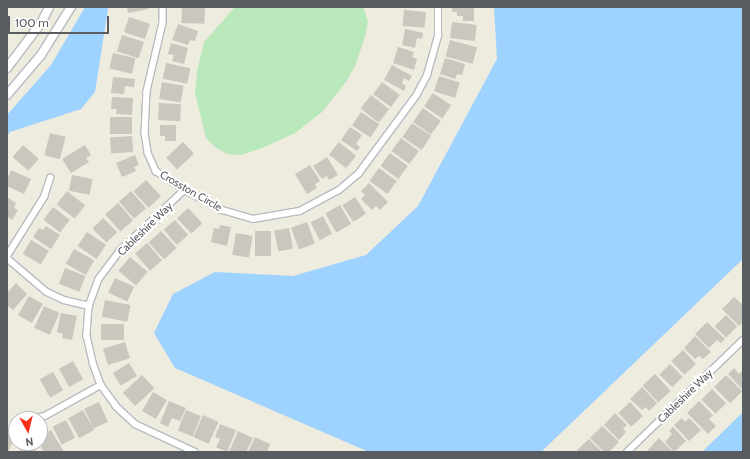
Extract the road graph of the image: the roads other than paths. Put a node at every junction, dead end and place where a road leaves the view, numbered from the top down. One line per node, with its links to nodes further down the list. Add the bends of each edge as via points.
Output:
1 (49, 7): 5 (street, via 41,23)
2 (71, 7): 6 (street, via 41,55)
3 (163, 7): 8 (street, Crosston Circle, via 163,23 147,91 145,132 148,152 156,171)
4 (438, 7): 8 (street, Crosston Circle, via 438,36 427,75 416,96 359,173 339,190 300,211 253,219 222,210)
5 (7, 68)
6 (7, 96)
7 (50, 178): 9 (street, via 44,197)
8 (185, 190): 10 (street, Cableshire Way, via 120,250 99,279)
9 (7, 257): 10 (street, via 46,292 64,300)
10 (89, 306): 12 (street, Cableshire Way, via 87,336)
11 (743, 340): 15 (street, Cableshire Way)
12 (101, 385): 13 (street); 14 (street, Cableshire Way, via 116,406 135,424)
13 (48, 414)
14 (195, 452)
15 (627, 452)

